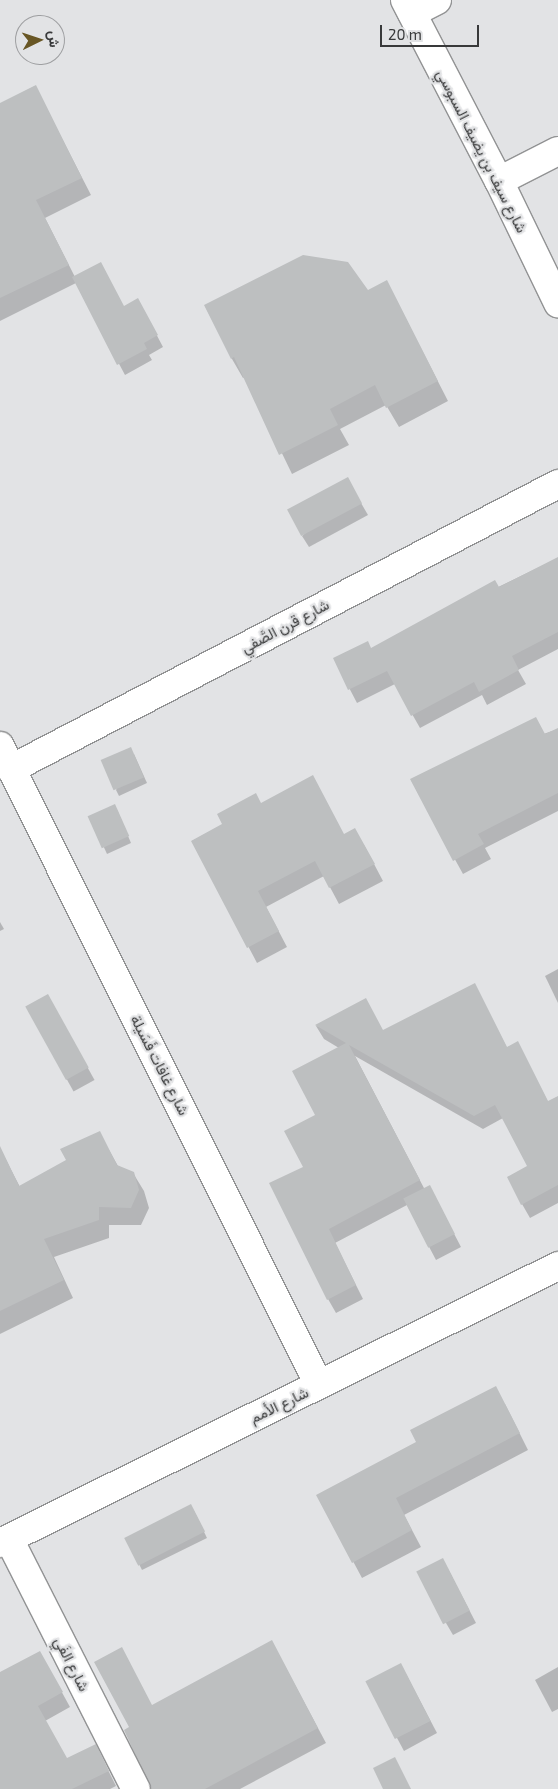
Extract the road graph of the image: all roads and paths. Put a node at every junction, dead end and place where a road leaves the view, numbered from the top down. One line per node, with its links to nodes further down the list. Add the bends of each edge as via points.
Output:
1 (436, 0): 2 (street)
2 (409, 7): 4 (street, شارع سيف بن يضيف السبوسي)
3 (558, 151): 4 (street)
4 (499, 181): 5 (street, شارع سيف بن يضيف السبوسي)
5 (558, 303)
6 (558, 484): 7 (street, شارع قرن الصَّفي)
7 (6, 757): 9 (street, شارع غافات فَسَيلة)
8 (558, 1266): 9 (street, شارع الأمم)
9 (320, 1384): 10 (street, شارع الأمم)
10 (4, 1541): 11 (street, شارع الفَي)
11 (136, 1789)

